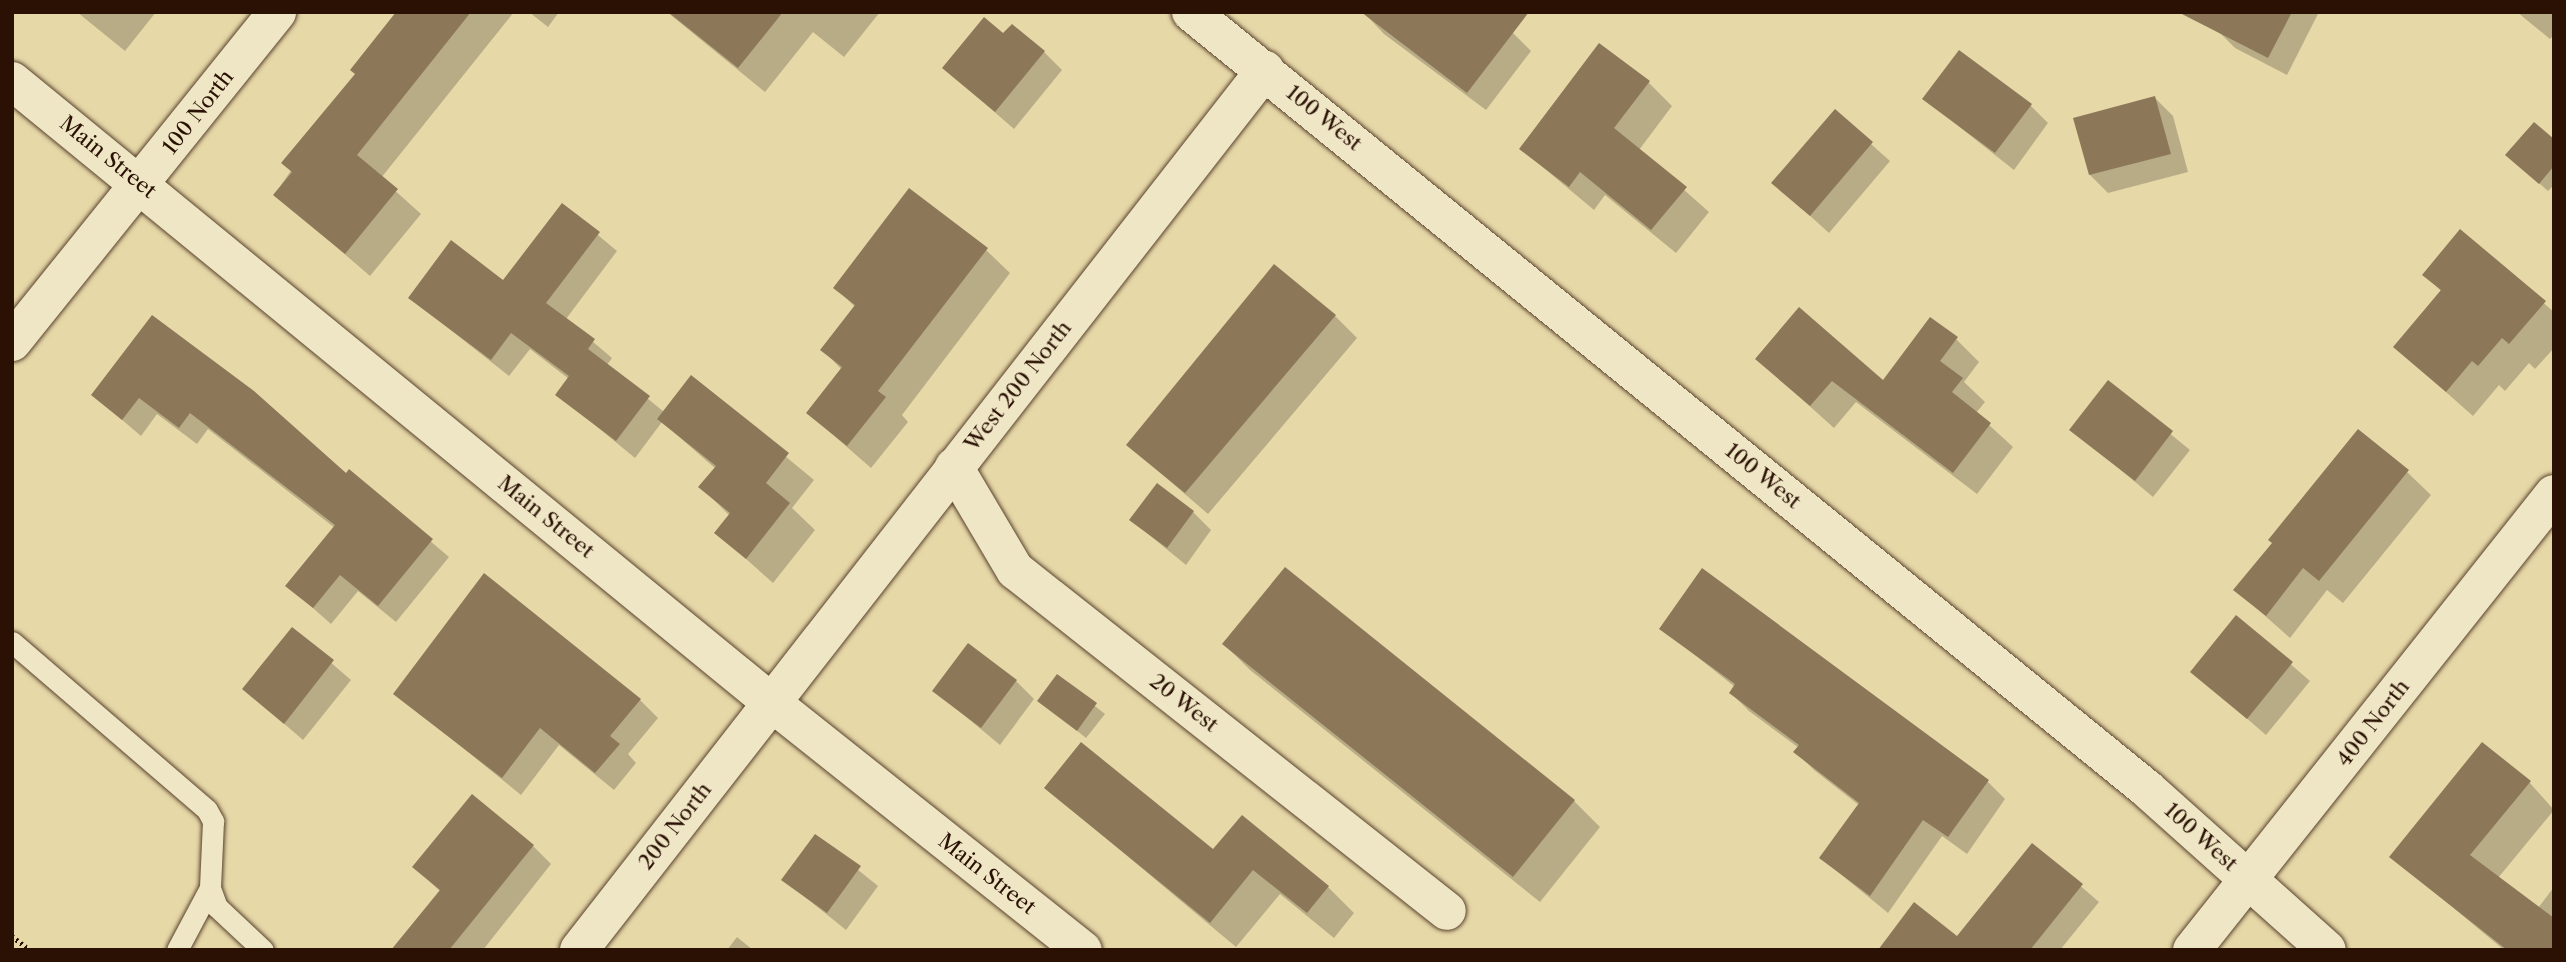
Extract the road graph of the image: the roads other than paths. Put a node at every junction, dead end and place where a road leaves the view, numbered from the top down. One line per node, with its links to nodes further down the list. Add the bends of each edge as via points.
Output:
1 (277, 12): 5 (street, 100 North)
2 (1191, 12): 3 (street, 100 West)
3 (1265, 70): 7 (street, West 200 North); 11 (street, 100 West, via 2147,789)
4 (12, 81): 5 (street, Main Street)
5 (142, 183): 6 (street, 100 North); 10 (street, Main Street)
6 (12, 341)
7 (954, 467): 10 (street, West 200 North); 13 (street, 20 West, via 1015,570)
8 (2554, 494): 11 (street, 400 North)
9 (12, 642): 12 (lane, via 207,810 214,821)
10 (772, 703): 16 (street, 200 North); 17 (street, Main Street)
11 (2249, 880): 18 (street, 400 North); 19 (street, 100 West)
12 (210, 888): 14 (lane); 15 (lane, via 217,907)
13 (1447, 911)
14 (177, 950)
15 (262, 950)
16 (579, 950)
17 (1083, 950)
18 (2192, 950)
19 (2327, 950)

